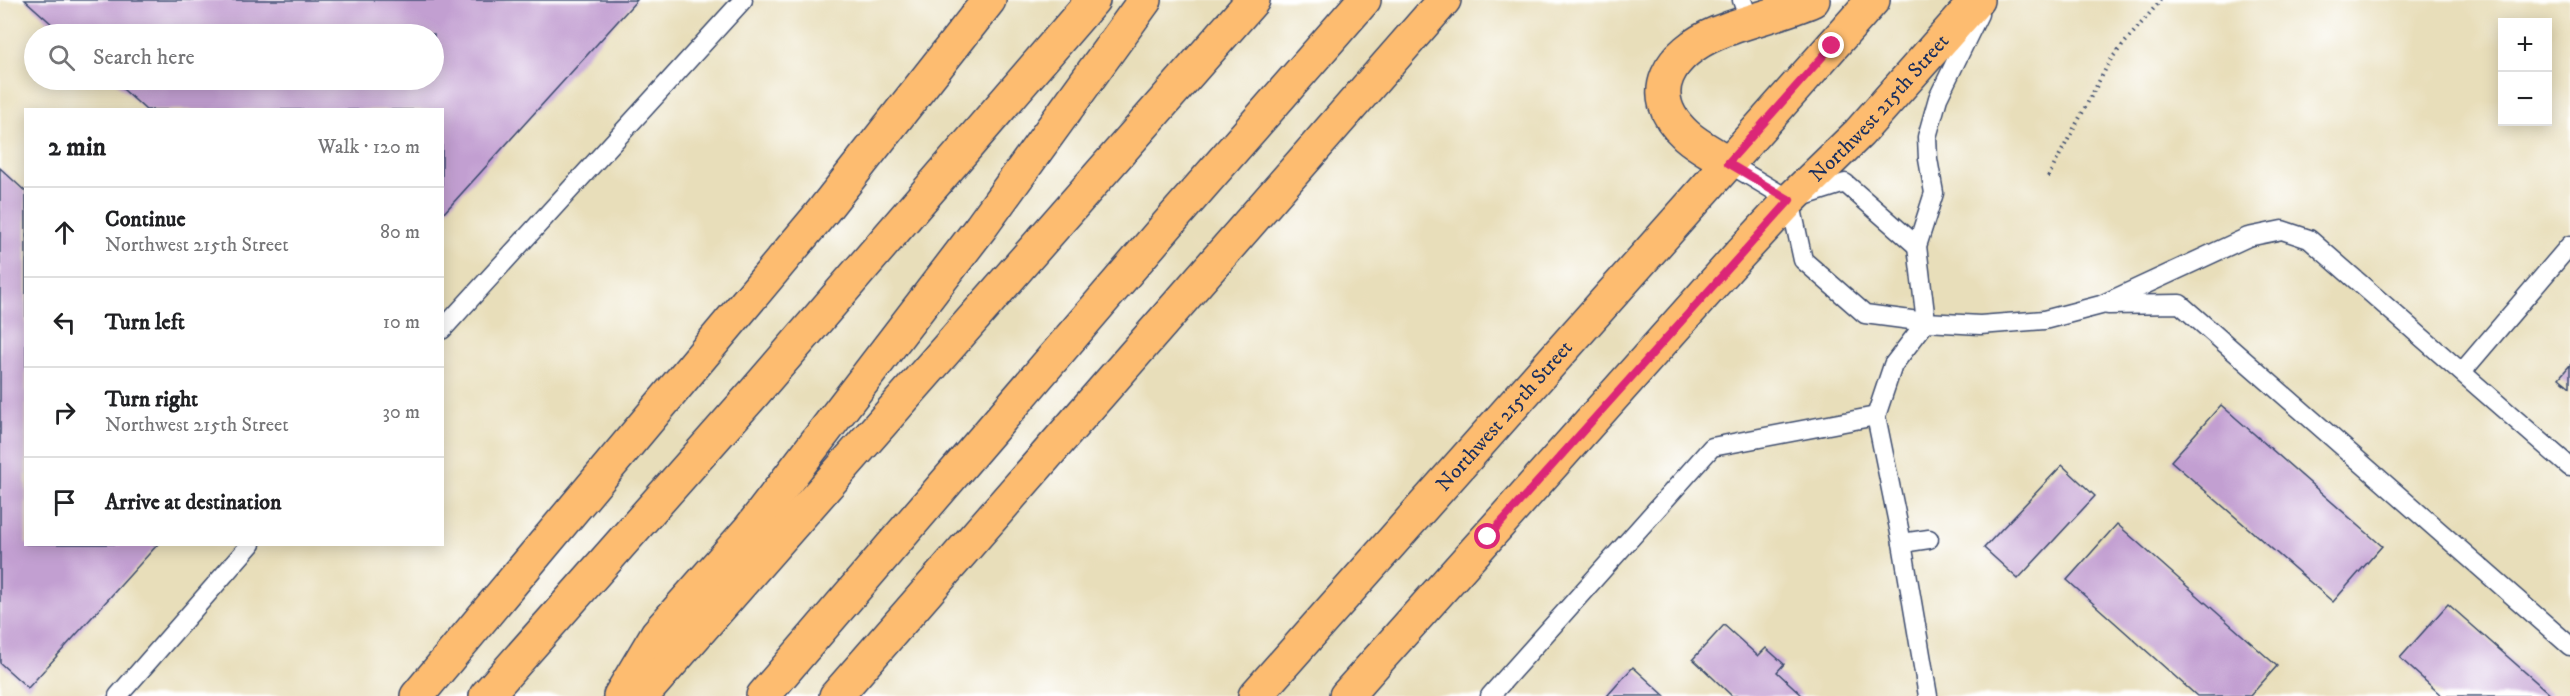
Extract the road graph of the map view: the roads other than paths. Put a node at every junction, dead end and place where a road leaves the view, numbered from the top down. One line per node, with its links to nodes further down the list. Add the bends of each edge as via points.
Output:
1 (743, 0): 19 (lane)
2 (989, 0): 28 (main road, via 823,212)
3 (1093, 0): 29 (main road)
4 (1145, 0): 30 (main road, via 981,227 749,530 657,634)
5 (1253, 0): 31 (main road)
6 (1364, 0): 32 (main road)
7 (1444, 0): 33 (main road)
8 (1813, 0): 12 (main road)
9 (1873, 0): 13 (main road, Northwest 215th Street)
10 (1977, 0): 14 (main road, Northwest 215th Street, via 1859,133)
11 (1986, 0): 16 (lane, via 1949,73 1931,120 1928,159 1934,193)
12 (1746, 12): 13 (main road, via 1677,58 1664,83 1666,107 1679,128)
13 (1728, 163): 14 (lane); 34 (main road, Northwest 215th Street)
14 (1790, 200): 16 (lane, via 1845,183); 18 (lane, via 1803,260 1865,314); 35 (main road, Northwest 215th Street)
15 (2570, 245): 20 (lane)
16 (1917, 246): 18 (lane)
17 (2101, 305): 18 (lane, via 2044,320 1980,325); 20 (lane, via 2248,237 2282,230 2309,238); 26 (lane, via 2180,304)
18 (1926, 322): 21 (lane, via 1893,364)
19 (444, 328)
20 (2462, 372): 22 (lane)
21 (1876, 416): 24 (lane); 36 (lane, via 1713,447)
22 (2570, 467)
23 (1929, 539): 24 (lane)
24 (1902, 543): 37 (lane)
25 (249, 546): 27 (lane)
26 (2570, 646)
27 (118, 696)
28 (417, 696)
29 (486, 696)
30 (620, 696)
31 (642, 696)
32 (763, 696)
33 (836, 696)
34 (1256, 696)
35 (1346, 696)
36 (1490, 696)
37 (1928, 696)

